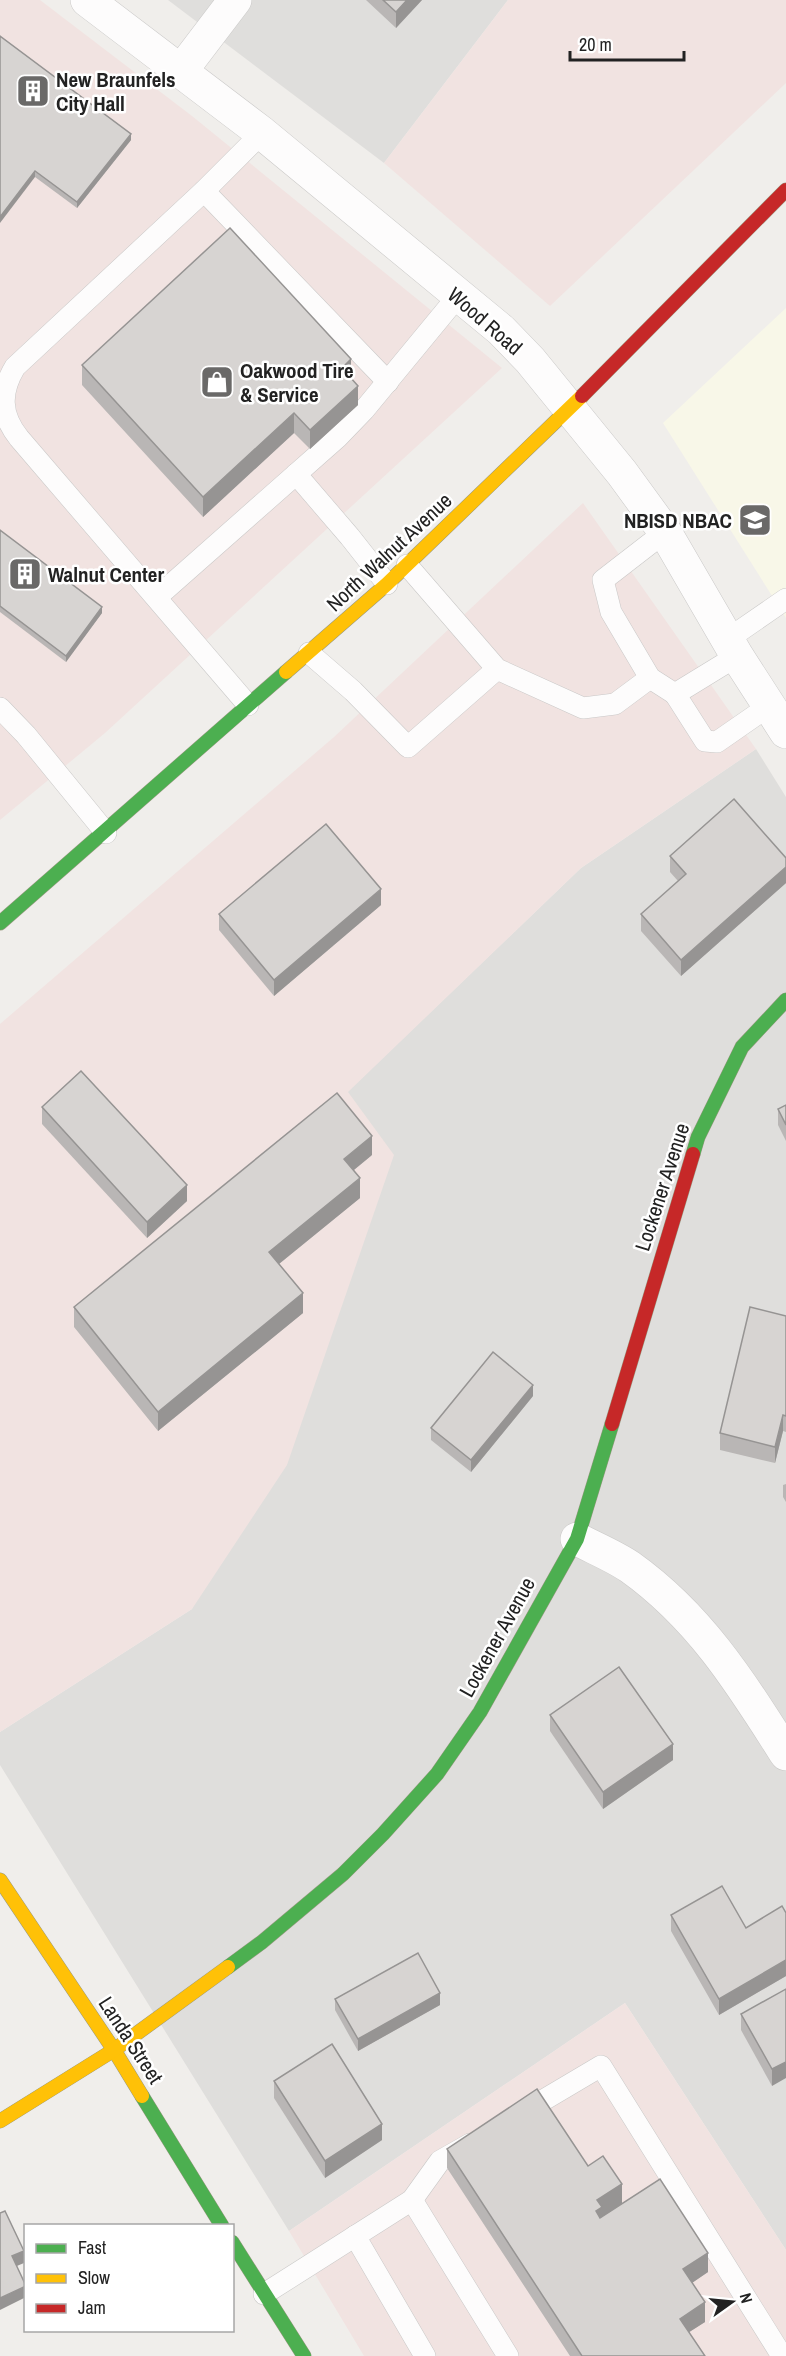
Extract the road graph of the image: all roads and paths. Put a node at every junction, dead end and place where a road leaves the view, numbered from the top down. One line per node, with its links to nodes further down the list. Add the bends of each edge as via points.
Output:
1 (87, 0): 3 (street, Wood Road)
2 (235, 0): 3 (street)
3 (181, 70): 4 (street, Wood Road)
4 (262, 133): 6 (lane); 7 (street, Wood Road)
5 (786, 190): 9 (main road, North Walnut Avenue)
6 (204, 191): 8 (lane); 14 (lane, via 15,368 2,388 2,402 11,428)
7 (458, 296): 8 (lane); 9 (street, Wood Road, via 501,330)
8 (388, 382): 10 (lane, via 344,431)
9 (569, 409): 11 (street, Wood Road); 12 (main road, North Walnut Avenue)
10 (296, 474): 13 (lane); 14 (lane)
11 (664, 532): 16 (street, Wood Road); 19 (lane, via 603,580 611,612)
12 (407, 565): 13 (main road, North Walnut Avenue); 18 (lane)
13 (387, 584): 17 (main road, North Walnut Avenue)
14 (157, 597): 21 (lane)
15 (786, 599): 16 (lane)
16 (732, 647): 20 (lane); 23 (street, Wood Road)
17 (309, 653): 18 (lane, via 408,747); 21 (main road, North Walnut Avenue)
18 (496, 669): 19 (lane, via 583,708 615,704)
19 (650, 678): 20 (lane)
20 (675, 694): 23 (lane, via 705,741 717,742)
21 (248, 705): 24 (main road, North Walnut Avenue)
22 (0, 708): 24 (lane)
23 (778, 719)
24 (106, 832): 25 (main road, North Walnut Avenue)
25 (0, 923)
26 (786, 1000): 27 (main road, Lockener Avenue, via 742,1047 698,1137)
27 (577, 1539): 28 (street, via 628,1566 675,1602 733,1671); 30 (main road, Lockener Avenue, via 480,1712 437,1774 391,1826 343,1874 262,1942)
28 (786, 1754)
29 (0, 1880): 30 (main road, Landa Street)
30 (114, 2050): 31 (main road, Lockener Avenue); 33 (main road, Landa Street)
31 (0, 2121)
32 (412, 2200): 34 (lane); 39 (lane); 40 (lane, via 440,2161 601,2066)
33 (221, 2224)
34 (355, 2236): 36 (lane); 38 (lane)
35 (234, 2245): 36 (main road)
36 (264, 2294): 37 (main road)
37 (304, 2356)
38 (425, 2356)
39 (508, 2356)
40 (782, 2356)

